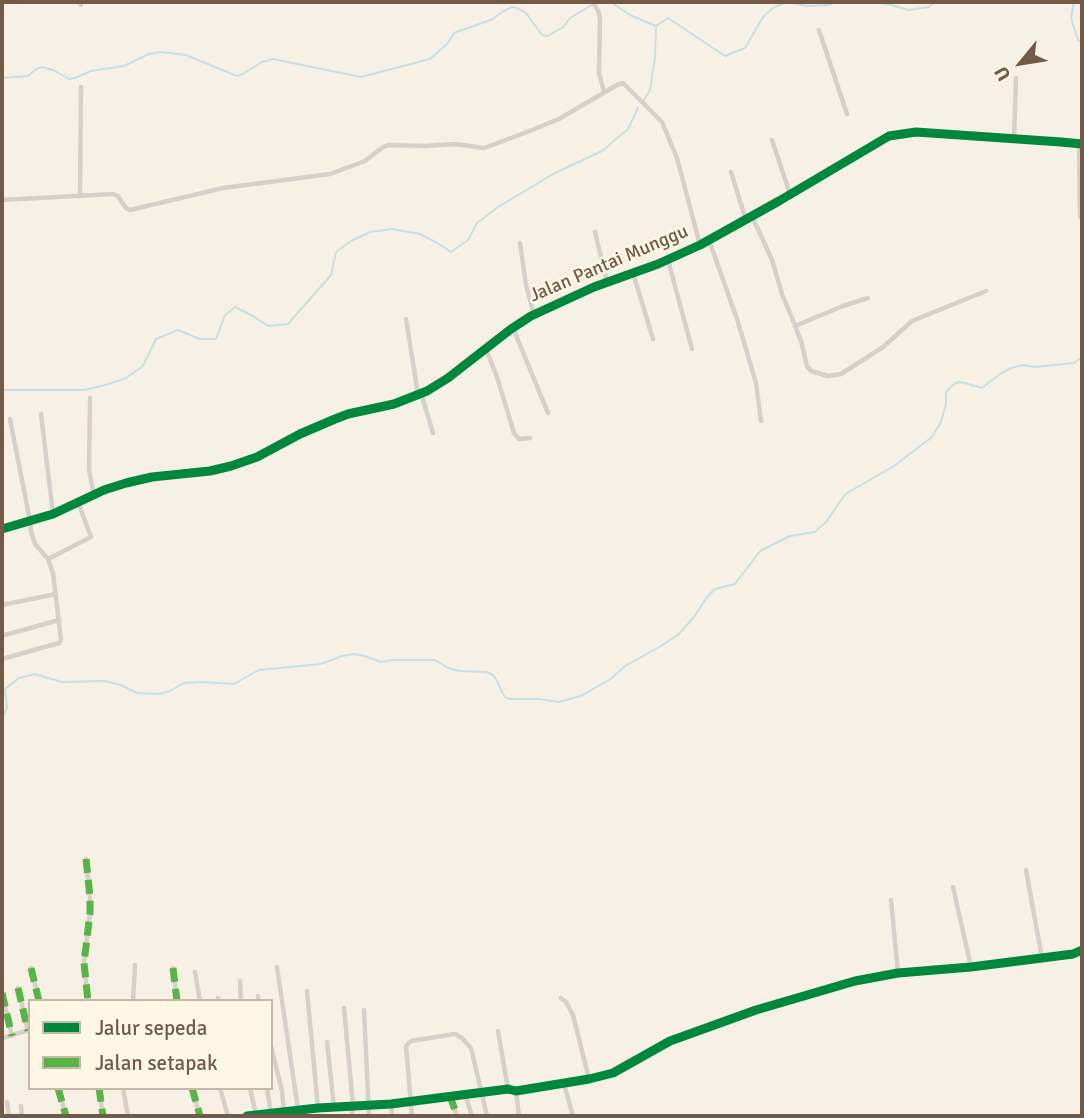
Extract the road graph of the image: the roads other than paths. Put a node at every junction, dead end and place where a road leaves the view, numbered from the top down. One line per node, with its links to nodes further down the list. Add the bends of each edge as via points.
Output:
1 (593, 2): 5 (street, via 600,20 599,73)
2 (819, 30): 6 (street)
3 (1016, 78): 7 (street)
4 (81, 87): 12 (street)
5 (604, 92): 12 (street, via 559,119 484,148 388,145 365,161 330,174 223,188 130,210 116,195); 20 (street, via 623,83 662,122 677,158)
6 (847, 114)
7 (1014, 139): 9 (street, Jalan Pantai Munggu); 11 (street, Jalan Pantai Munggu, via 894,134)
8 (772, 140): 11 (street)
9 (1081, 144): 15 (street)
10 (732, 172): 16 (street)
11 (790, 194): 14 (street, Jalan Pantai Munggu)
12 (80, 196): 13 (street)
13 (2, 200)
14 (752, 216): 16 (street, Jalan Pantai Munggu); 28 (street)
15 (1080, 217)
16 (746, 220): 18 (street, Jalan Pantai Munggu)
17 (596, 232): 23 (street)
18 (709, 240): 20 (street, Jalan Pantai Munggu); 38 (street, via 756,383)
19 (520, 243): 26 (street)
20 (700, 245): 21 (street, Jalan Pantai Munggu)
21 (668, 260): 22 (street, Jalan Pantai Munggu); 32 (street)
22 (633, 273): 23 (street, Jalan Pantai Munggu); 30 (street)
23 (607, 282): 26 (street, Jalan Pantai Munggu)
24 (986, 291): 28 (street, via 912,321 883,347 837,375 808,369)
25 (868, 298): 28 (street)
26 (534, 315): 29 (street, Jalan Pantai Munggu)
27 (406, 318): 33 (street)
28 (795, 326)
29 (513, 328): 31 (street, Jalan Pantai Munggu); 35 (street)
30 (653, 339)
31 (486, 349): 33 (street, Jalan Pantai Munggu); 40 (street, via 514,433 520,439)
32 (692, 349)
33 (420, 394): 39 (street); 41 (street, Jalan Pantai Munggu, via 348,414 231,466 126,482)
34 (90, 398): 41 (street, via 89,470)
35 (548, 413)
36 (41, 414): 43 (street)
37 (10, 419): 44 (street)
38 (761, 421)
39 (433, 433)
40 (530, 438)
41 (94, 495): 42 (street, Jalan Pantai Munggu)
42 (78, 502): 43 (street, Jalan Pantai Munggu); 46 (street, via 91,537)
43 (54, 514): 44 (street, Jalan Pantai Munggu)
44 (30, 521): 45 (street, Jalan Pantai Munggu); 46 (street, via 35,544)
45 (2, 529)
46 (48, 559): 47 (street)
47 (56, 594): 48 (street); 49 (street)
48 (2, 605)
49 (59, 620): 50 (street); 51 (street, via 60,643)
50 (5, 635)
51 (2, 659)
52 (86, 859): 71 (street, via 90,897 84,962)
53 (1026, 870): 57 (street)
54 (953, 887): 60 (street)
55 (891, 900): 64 (street)
56 (1082, 950): 57 (street)
57 (1042, 958): 60 (street)
58 (135, 965): 72 (street)
59 (277, 967): 108 (street)
60 (971, 967): 64 (street)
61 (31, 968): 70 (street)
62 (173, 968): 73 (street)
63 (195, 972): 74 (street)
64 (898, 973): 85 (street, via 756,1010 670,1041 613,1073)
65 (240, 981): 75 (street)
66 (18, 988): 78 (street)
67 (307, 991): 106 (street)
68 (2, 993): 81 (street)
69 (561, 998): 85 (street, via 573,1015)
70 (39, 999)
71 (88, 999)
72 (133, 999)
73 (177, 999)
74 (200, 999)
75 (241, 999)
76 (344, 1008): 104 (street)
77 (364, 1010): 101 (street)
78 (28, 1026)
79 (28, 1030): 81 (street)
80 (498, 1031): 87 (street)
81 (12, 1036): 82 (street)
82 (2, 1038)
83 (327, 1042): 105 (street)
84 (273, 1054): 107 (street)
85 (589, 1079): 86 (street)
86 (564, 1084): 95 (street); 127 (street)
87 (508, 1089): 95 (street); 96 (street)
88 (59, 1090): 113 (street)
89 (99, 1090): 114 (street)
90 (123, 1090): 115 (street)
91 (193, 1090): 116 (street)
92 (221, 1090): 117 (street)
93 (250, 1090): 109 (street)
94 (267, 1090): 110 (street)
95 (516, 1091): 126 (street)
96 (482, 1093): 97 (street); 99 (street, via 471,1048 455,1034 411,1041 406,1046); 125 (street)
97 (465, 1094): 98 (street); 124 (street)
98 (450, 1096): 99 (street); 123 (street)
99 (411, 1101): 102 (street); 122 (street)
100 (7, 1102): 111 (street)
101 (369, 1104): 102 (street); 104 (street); 120 (street)
102 (391, 1104): 121 (street)
103 (21, 1106): 112 (street)
104 (352, 1106): 105 (street); 119 (street)
105 (334, 1107): 106 (street)
106 (318, 1108): 108 (street)
107 (284, 1112): 108 (street); 110 (street)
108 (298, 1114)
109 (256, 1115): 110 (street); 118 (street)
110 (271, 1115)
111 (9, 1116)
112 (22, 1116)
113 (66, 1116)
114 (103, 1116)
115 (128, 1116)
116 (200, 1116)
117 (228, 1116)
118 (247, 1116)
119 (352, 1116)
120 (369, 1116)
121 (392, 1116)
122 (412, 1116)
123 (457, 1116)
124 (472, 1116)
125 (487, 1116)
126 (519, 1116)
127 (573, 1116)

